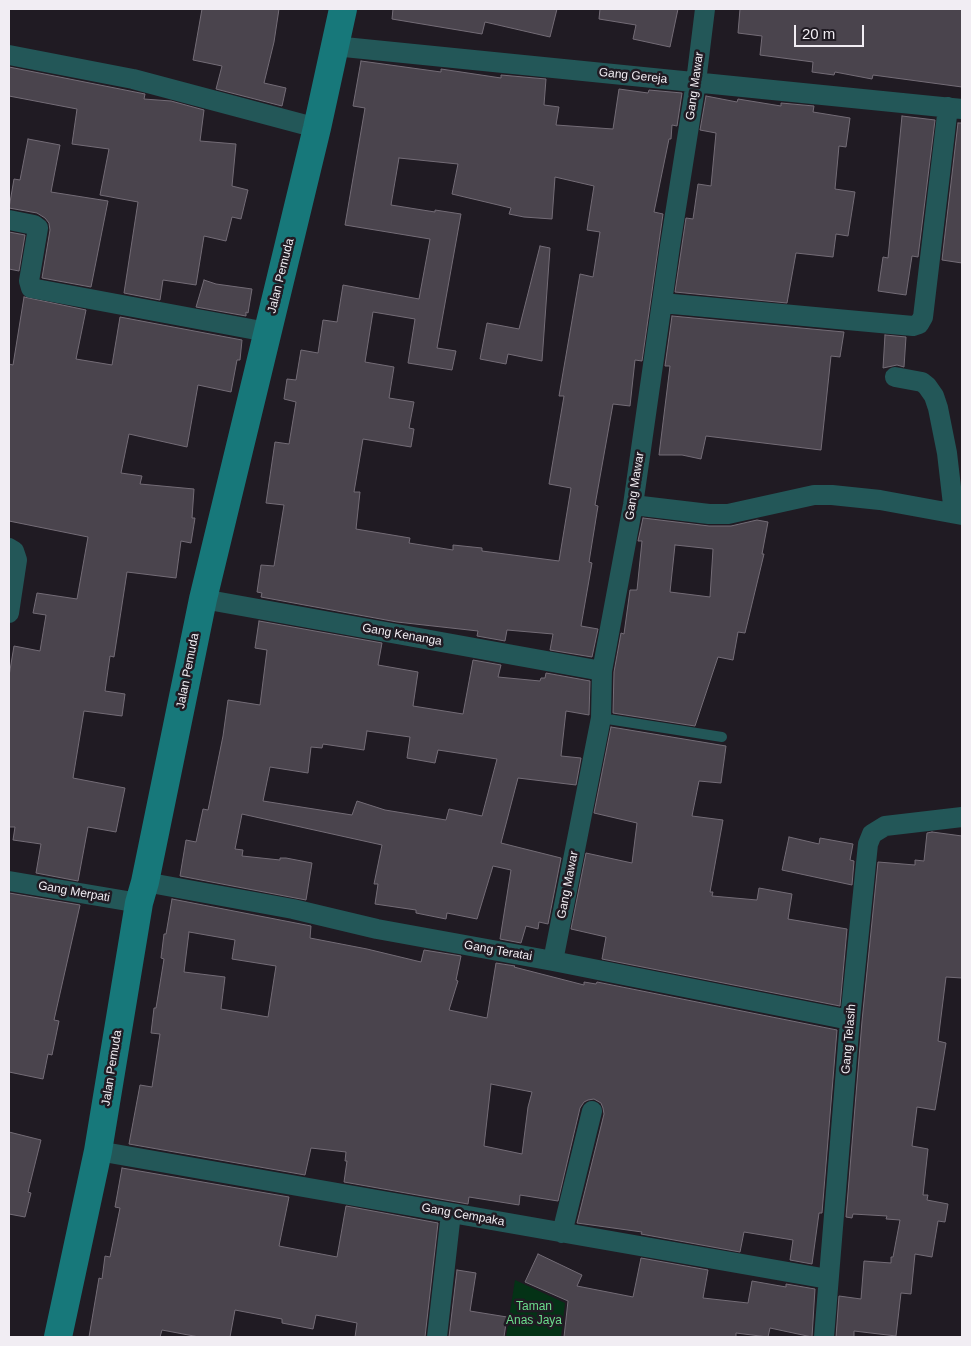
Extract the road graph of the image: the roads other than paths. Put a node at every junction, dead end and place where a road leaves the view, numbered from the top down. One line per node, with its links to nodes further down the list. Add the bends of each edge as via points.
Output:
1 (343, 9): 3 (main road, Jalan Pemuda)
2 (704, 9): 5 (street, Gang Mawar)
3 (334, 46): 5 (street, Gang Gereja); 7 (main road, Jalan Pemuda)
4 (9, 54): 7 (street, via 133,80)
5 (696, 82): 6 (street, Gang Gereja); 9 (street, Gang Mawar)
6 (955, 108): 9 (street, via 920,324 913,326)
7 (317, 128): 10 (main road, Jalan Pemuda)
8 (9, 220): 10 (street, via 38,228 29,281 31,288)
9 (662, 303): 12 (street, Gang Mawar)
10 (267, 332): 15 (main road, Jalan Pemuda)
11 (895, 377): 13 (street, via 922,382 934,396)
12 (633, 505): 13 (street, via 728,514 832,495); 17 (street, Gang Mawar)
13 (958, 514)
14 (9, 548): 16 (street, via 17,560)
15 (203, 599): 17 (street, Gang Kenanga); 22 (main road, Jalan Pemuda)
16 (9, 613)
17 (602, 671): 18 (street, Gang Mawar)
18 (601, 718): 19 (lane); 23 (street, Gang Mawar)
19 (722, 737)
20 (962, 817): 24 (street, Gang Telasih, via 885,826 872,834 868,844)
21 (9, 881): 22 (street, Gang Merpati)
22 (142, 893): 23 (street, Gang Teratai, via 293,909 377,929); 26 (main road, Jalan Pemuda)
23 (553, 961): 24 (street, Gang Teratai)
24 (850, 1020): 29 (street, Gang Telasih)
25 (592, 1111): 28 (street)
26 (98, 1151): 27 (street, Gang Cempaka); 30 (main road, Jalan Pemuda)
27 (450, 1213): 28 (street, Gang Cempaka); 31 (street)
28 (562, 1233): 29 (street, Gang Cempaka)
29 (828, 1279): 32 (street, Gang Telasih)
30 (58, 1337)
31 (437, 1337)
32 (824, 1337)

